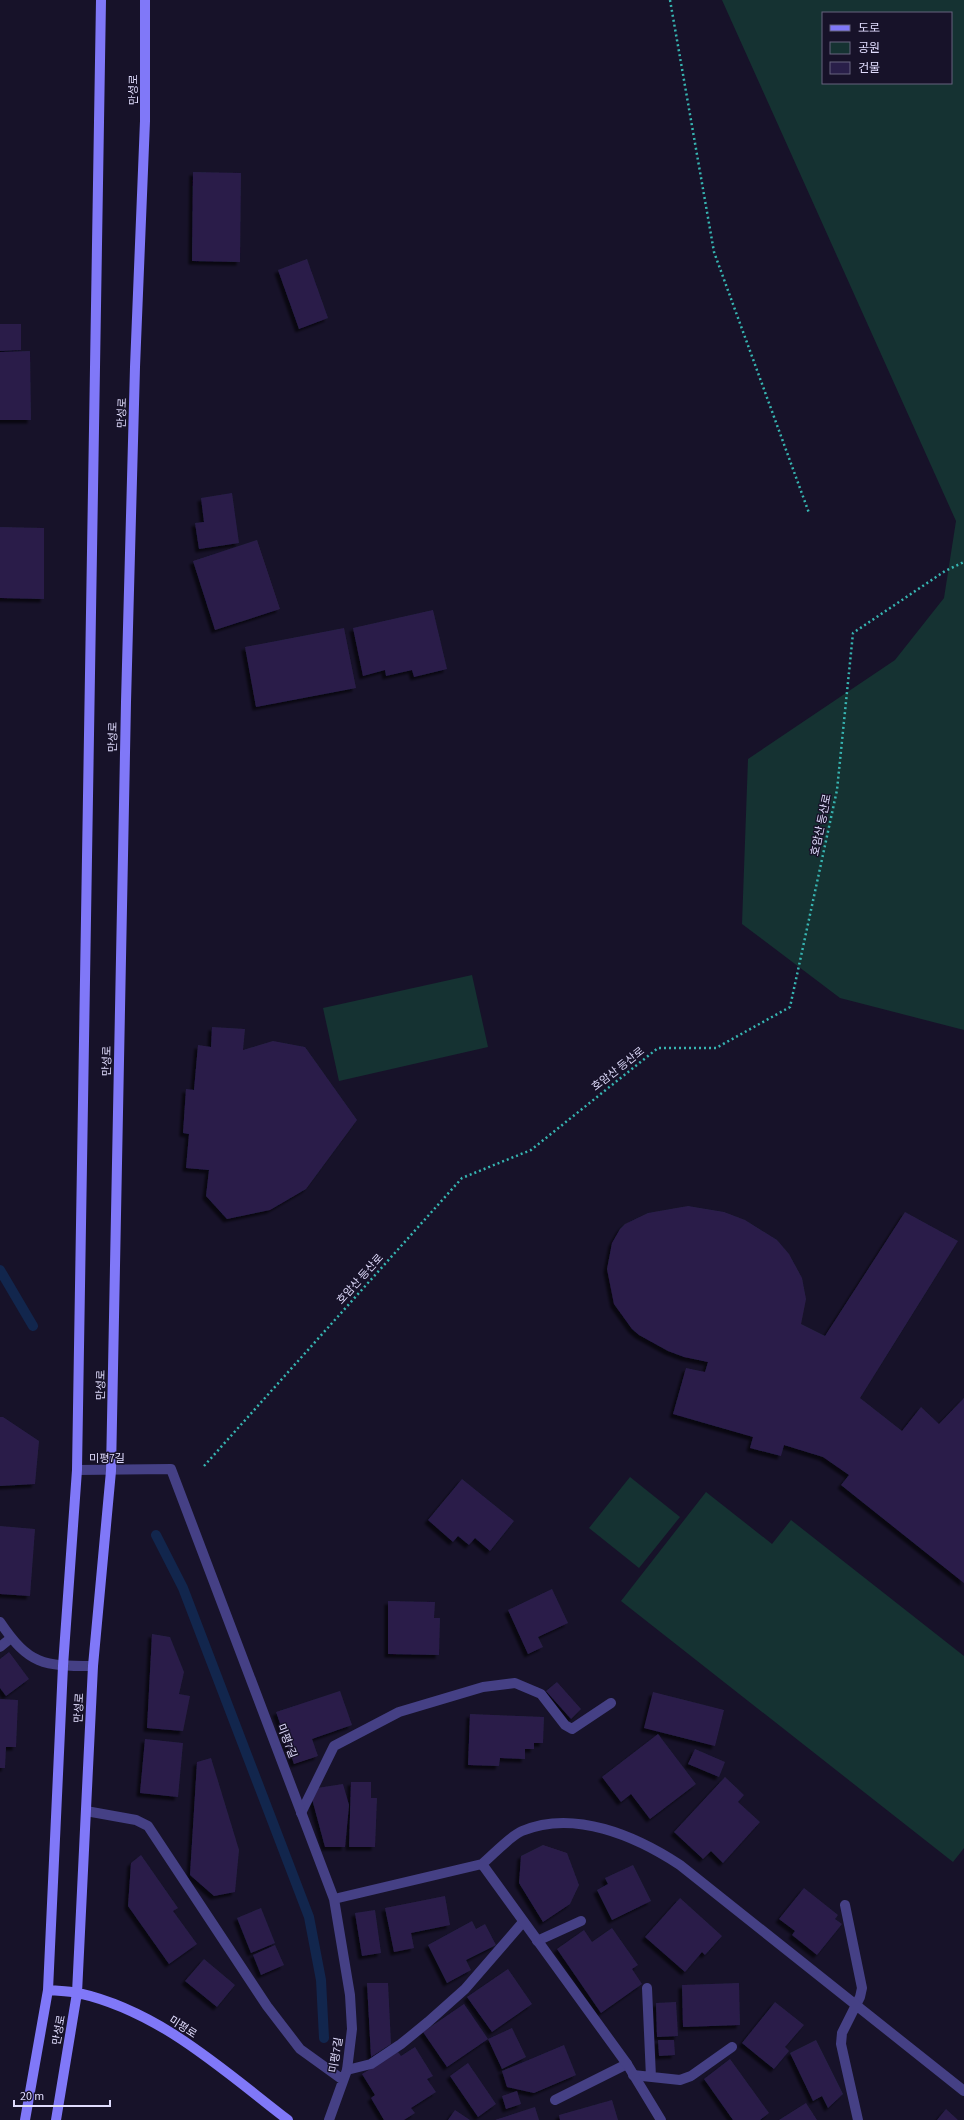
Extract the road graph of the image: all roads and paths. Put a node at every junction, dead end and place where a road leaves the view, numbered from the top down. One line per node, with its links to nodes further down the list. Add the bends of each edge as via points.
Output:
1 (100, 0): 7 (street, 만성로)
2 (145, 0): 8 (street, 만성로, via 144,121 126,702)
3 (670, 0): 4 (path, via 714,252)
4 (809, 513)
5 (964, 562): 6 (path, 호암산 등산로, via 945,571 853,633 837,790 790,1007 716,1048 658,1048 532,1150 462,1178)
6 (204, 1466)
7 (77, 1470): 8 (street, 미평7길); 12 (street, 만성로)
8 (111, 1471): 13 (street, 만성로); 16 (street, 미평7길, via 171,1469)
9 (0, 1622): 10 (street)
10 (11, 1638): 11 (street); 12 (street, via 41,1662)
11 (0, 1647)
12 (63, 1666): 13 (street); 24 (street, 만성로)
13 (93, 1666): 15 (street, 만성로)
14 (611, 1703): 16 (street, via 572,1729 565,1725 541,1694 515,1683 483,1687 399,1712 334,1746)
15 (86, 1811): 25 (street, 만성로); 32 (street, via 136,1820 148,1826 267,2006 300,2049)
16 (301, 1813): 18 (street, 미평7길)
17 (482, 1864): 18 (street); 21 (street); 26 (street, via 520,1831 546,1823 571,1823 631,1838 680,1865)
18 (334, 1899): 29 (street, 미평7길, via 350,1995 352,2029)
19 (846, 1906): 26 (street, via 862,1988)
20 (581, 1920): 22 (street)
21 (523, 1922): 22 (street); 29 (street, via 465,1989 428,2022 371,2064)
22 (537, 1941): 28 (street)
23 (647, 1988): 31 (street)
24 (48, 1990): 25 (street, 미평로); 35 (street, 만성로)
25 (77, 1993): 36 (street, 만성로); 37 (street, 미평로, via 130,2010 160,2026 191,2046)
26 (856, 2005): 33 (street); 40 (street, via 842,2033 841,2044)
27 (732, 2047): 31 (street, via 686,2078 680,2080)
28 (627, 2064): 30 (street); 34 (street)
29 (347, 2070): 32 (street, 미평7길)
30 (633, 2075): 31 (street); 39 (street)
31 (651, 2077)
32 (343, 2080): 38 (street, 미평7길)
33 (964, 2091)
34 (554, 2100)
35 (25, 2120)
36 (56, 2120)
37 (288, 2120)
38 (329, 2120)
39 (661, 2120)
40 (858, 2120)

